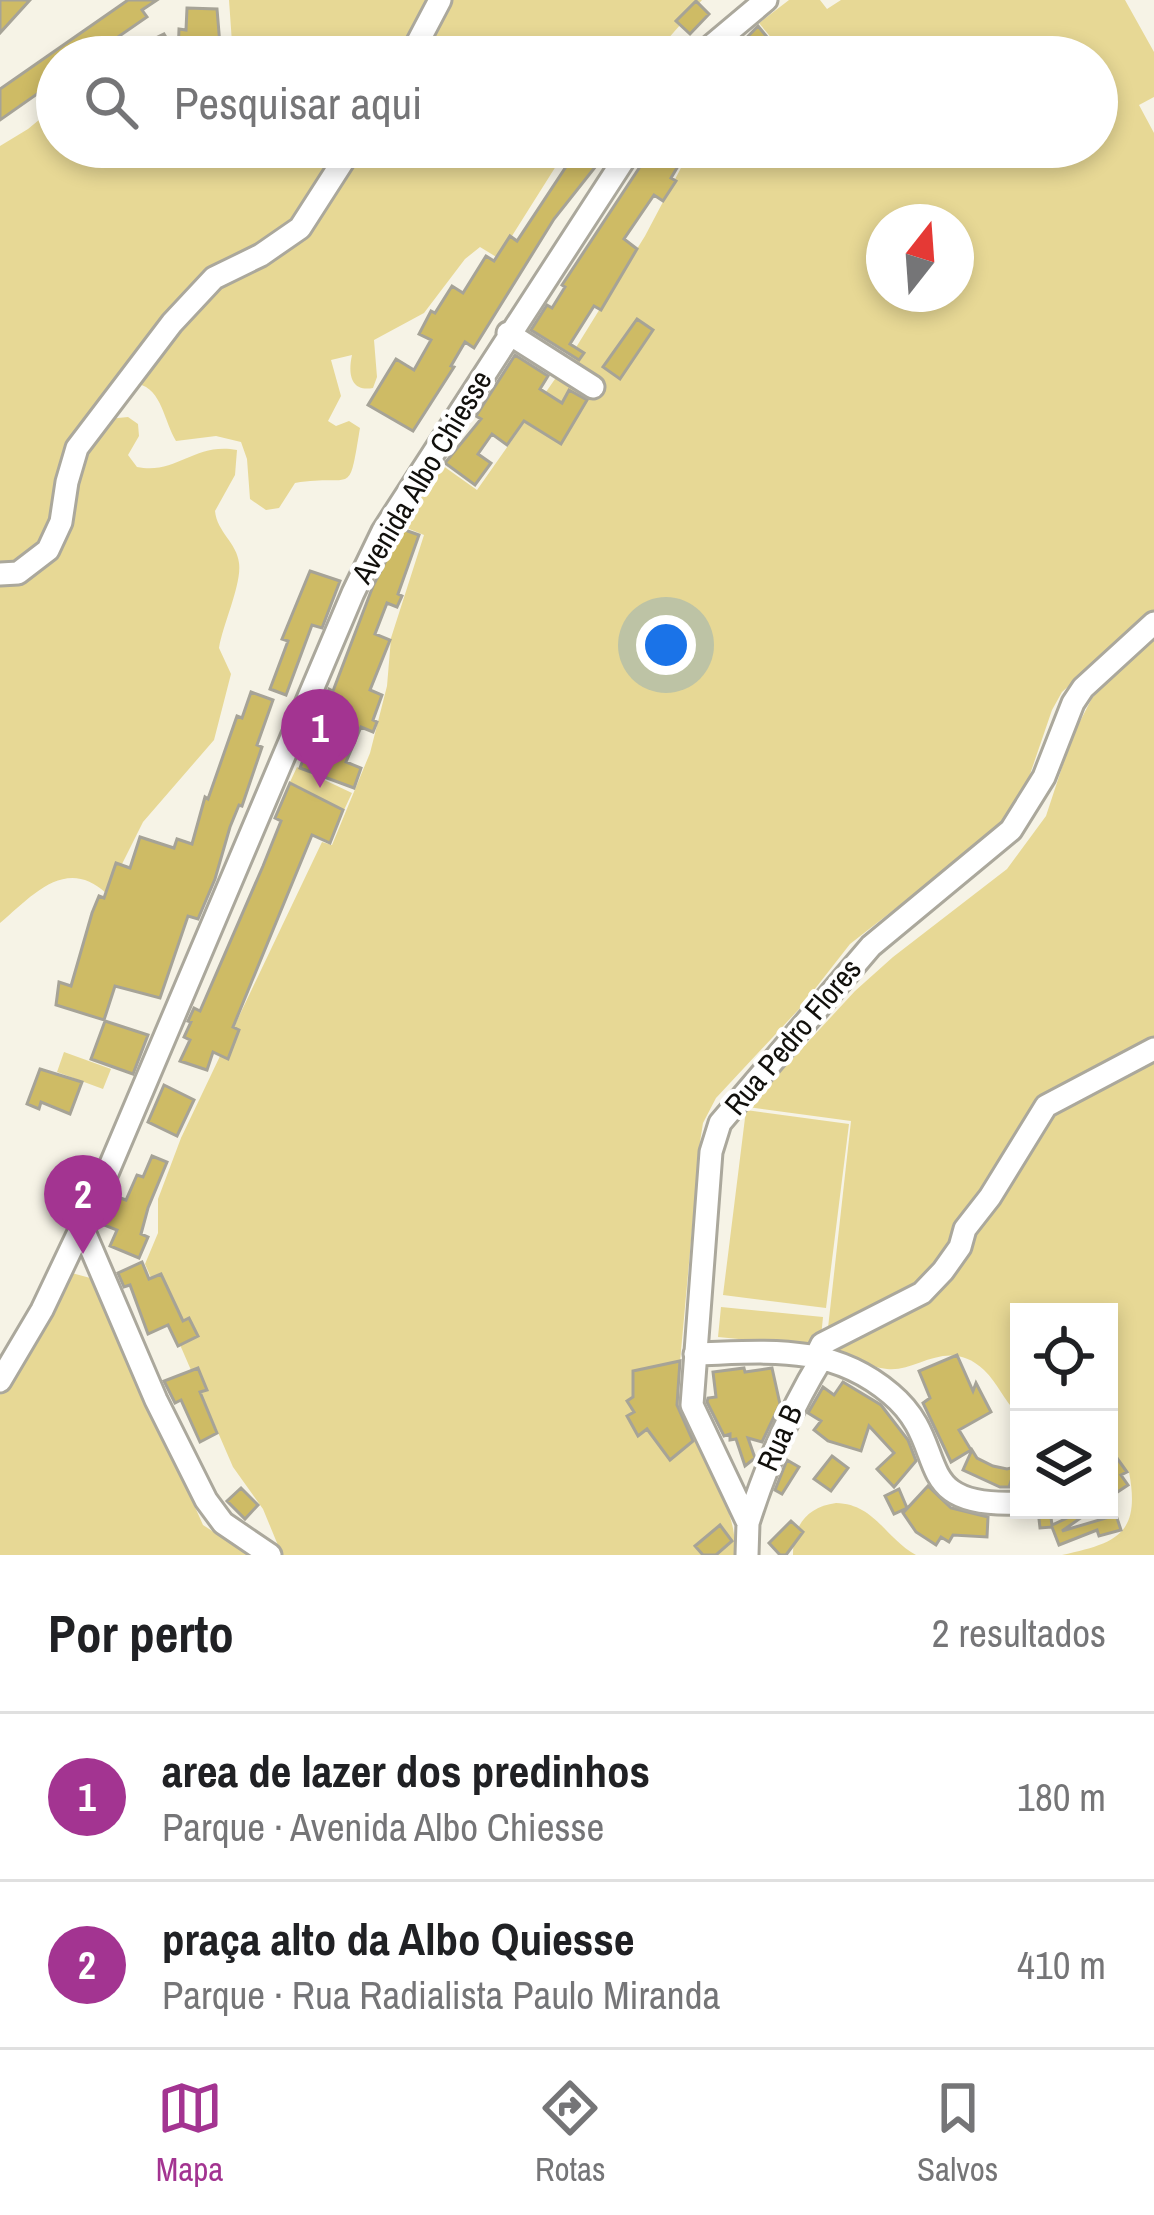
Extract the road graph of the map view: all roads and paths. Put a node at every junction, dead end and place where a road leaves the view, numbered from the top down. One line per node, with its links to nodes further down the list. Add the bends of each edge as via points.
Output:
1 (440, 0): 3 (street)
2 (766, 0): 4 (street)
3 (421, 36)
4 (723, 36)
5 (338, 168): 9 (street, via 300,227 214,278 172,323 77,448 48,550 18,573)
6 (618, 168): 7 (street, Avenida Albo Chiesse)
7 (508, 333): 8 (street); 12 (street, Avenida Albo Chiesse, via 392,515 353,593)
8 (593, 387)
9 (0, 574)
10 (1154, 622): 13 (street, Rua Pedro Flores, via 1072,703 1044,777 1011,830 871,946 725,1114 711,1152)
11 (1154, 1049): 14 (street, via 1046,1106 943,1271 922,1293 822,1344)
12 (82, 1226): 15 (street, Avenida Albo Chiesse); 18 (street, via 206,1500)
13 (694, 1354): 14 (street); 17 (street, Rua Pedro Flores, via 692,1405)
14 (819, 1357): 16 (street, via 873,1381 903,1406 948,1490 976,1503); 17 (street, Rua B, via 767,1461)
15 (0, 1381)
16 (1010, 1504)
17 (748, 1523): 19 (street, Rua Pedro Flores)
18 (270, 1555)
19 (747, 1555)

